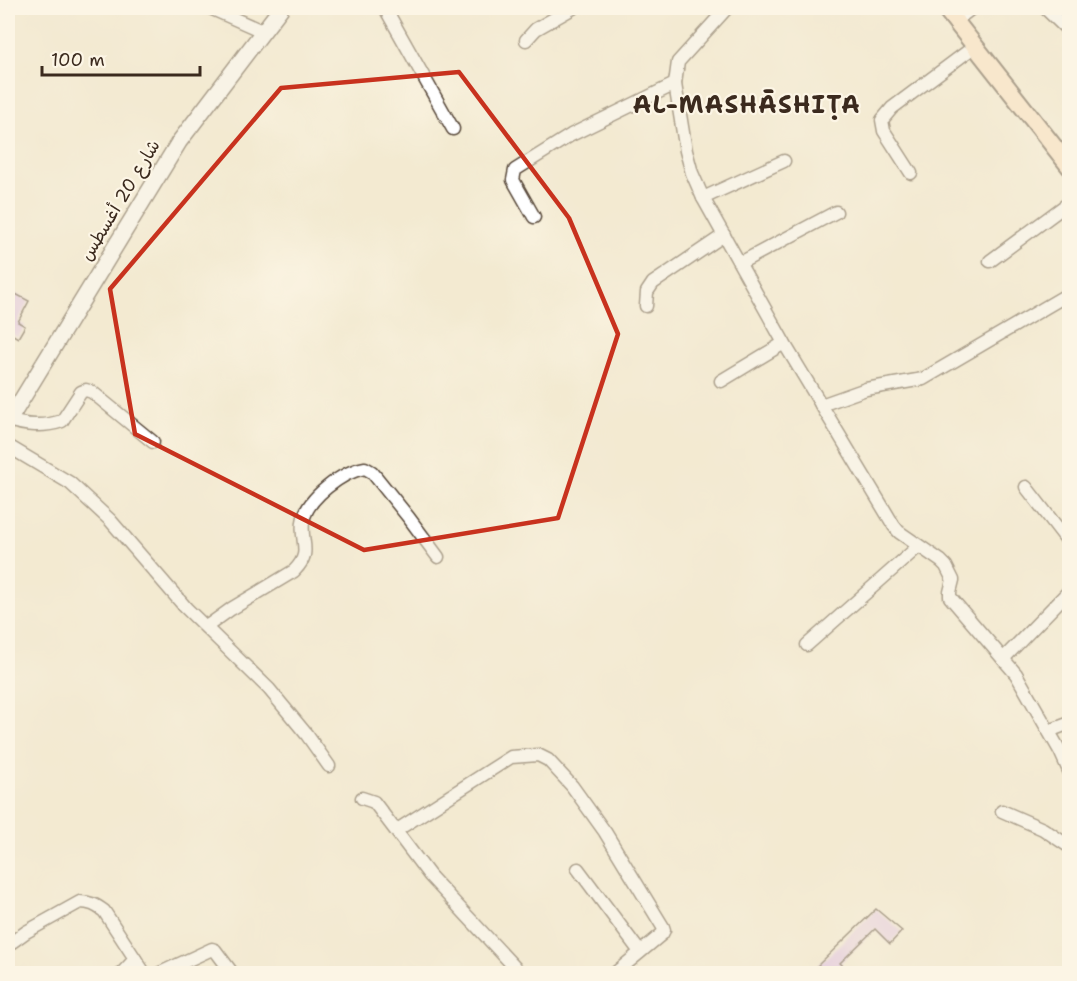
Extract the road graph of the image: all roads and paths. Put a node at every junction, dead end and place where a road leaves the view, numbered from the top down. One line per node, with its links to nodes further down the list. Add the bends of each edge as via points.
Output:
1 (210, 8): 9 (street)
2 (281, 8): 9 (street, شارع 20 أغسطس)
3 (385, 8): 14 (street)
4 (573, 8): 11 (street, via 536,29)
5 (727, 8): 13 (street, via 678,62)
6 (972, 8): 8 (street)
7 (1045, 8): 10 (street)
8 (950, 14): 12 (main road)
9 (262, 31): 30 (street, شارع 20 أغسطس, via 179,142)
10 (1070, 32)
11 (526, 40)
12 (975, 46): 16 (main road); 17 (street, via 892,108 882,120 884,130)
13 (675, 84): 18 (street, via 686,151); 21 (street, via 572,135 514,170 513,180)
14 (453, 129)
15 (784, 161): 18 (street)
16 (1070, 167)
17 (911, 173)
18 (703, 198): 22 (street)
19 (1070, 202): 23 (street)
20 (836, 212): 24 (street)
21 (534, 217)
22 (724, 235): 24 (street); 26 (street, via 653,283)
23 (990, 261)
24 (740, 263): 27 (street)
25 (1070, 293): 29 (street, via 923,380 866,389)
26 (645, 306)
27 (784, 343): 28 (street); 29 (street)
28 (720, 381)
29 (821, 405): 35 (street, via 894,526)
30 (8, 421): 31 (street, via 57,423 86,390)
31 (153, 442)
32 (8, 446): 38 (street, via 70,483 110,520)
33 (1026, 487): 34 (street)
34 (1070, 544)
35 (919, 546): 39 (street); 40 (street, via 946,566 953,580 950,597)
36 (438, 557): 38 (street, via 372,472 355,469 309,507 303,521 305,549 300,565)
37 (1070, 590): 40 (street)
38 (206, 627): 43 (street, via 269,689)
39 (807, 645)
40 (1004, 659): 42 (street)
41 (1070, 723): 42 (street)
42 (1049, 731): 44 (street)
43 (328, 766)
44 (1070, 772)
45 (362, 798): 47 (street, via 374,802)
46 (1002, 811): 48 (street, via 1043,829)
47 (397, 830): 51 (street, via 511,757 537,755 548,760 605,832 663,927 662,934); 57 (street, via 430,876)
48 (1070, 848)
49 (578, 869): 51 (street)
50 (8, 945): 52 (street, via 80,902 88,902 104,911)
51 (640, 952): 58 (street)
52 (135, 959): 53 (street); 54 (street)
53 (121, 974)
54 (145, 974)
55 (158, 974): 56 (street, via 212,949)
56 (233, 974)
57 (520, 974)
58 (614, 974)

